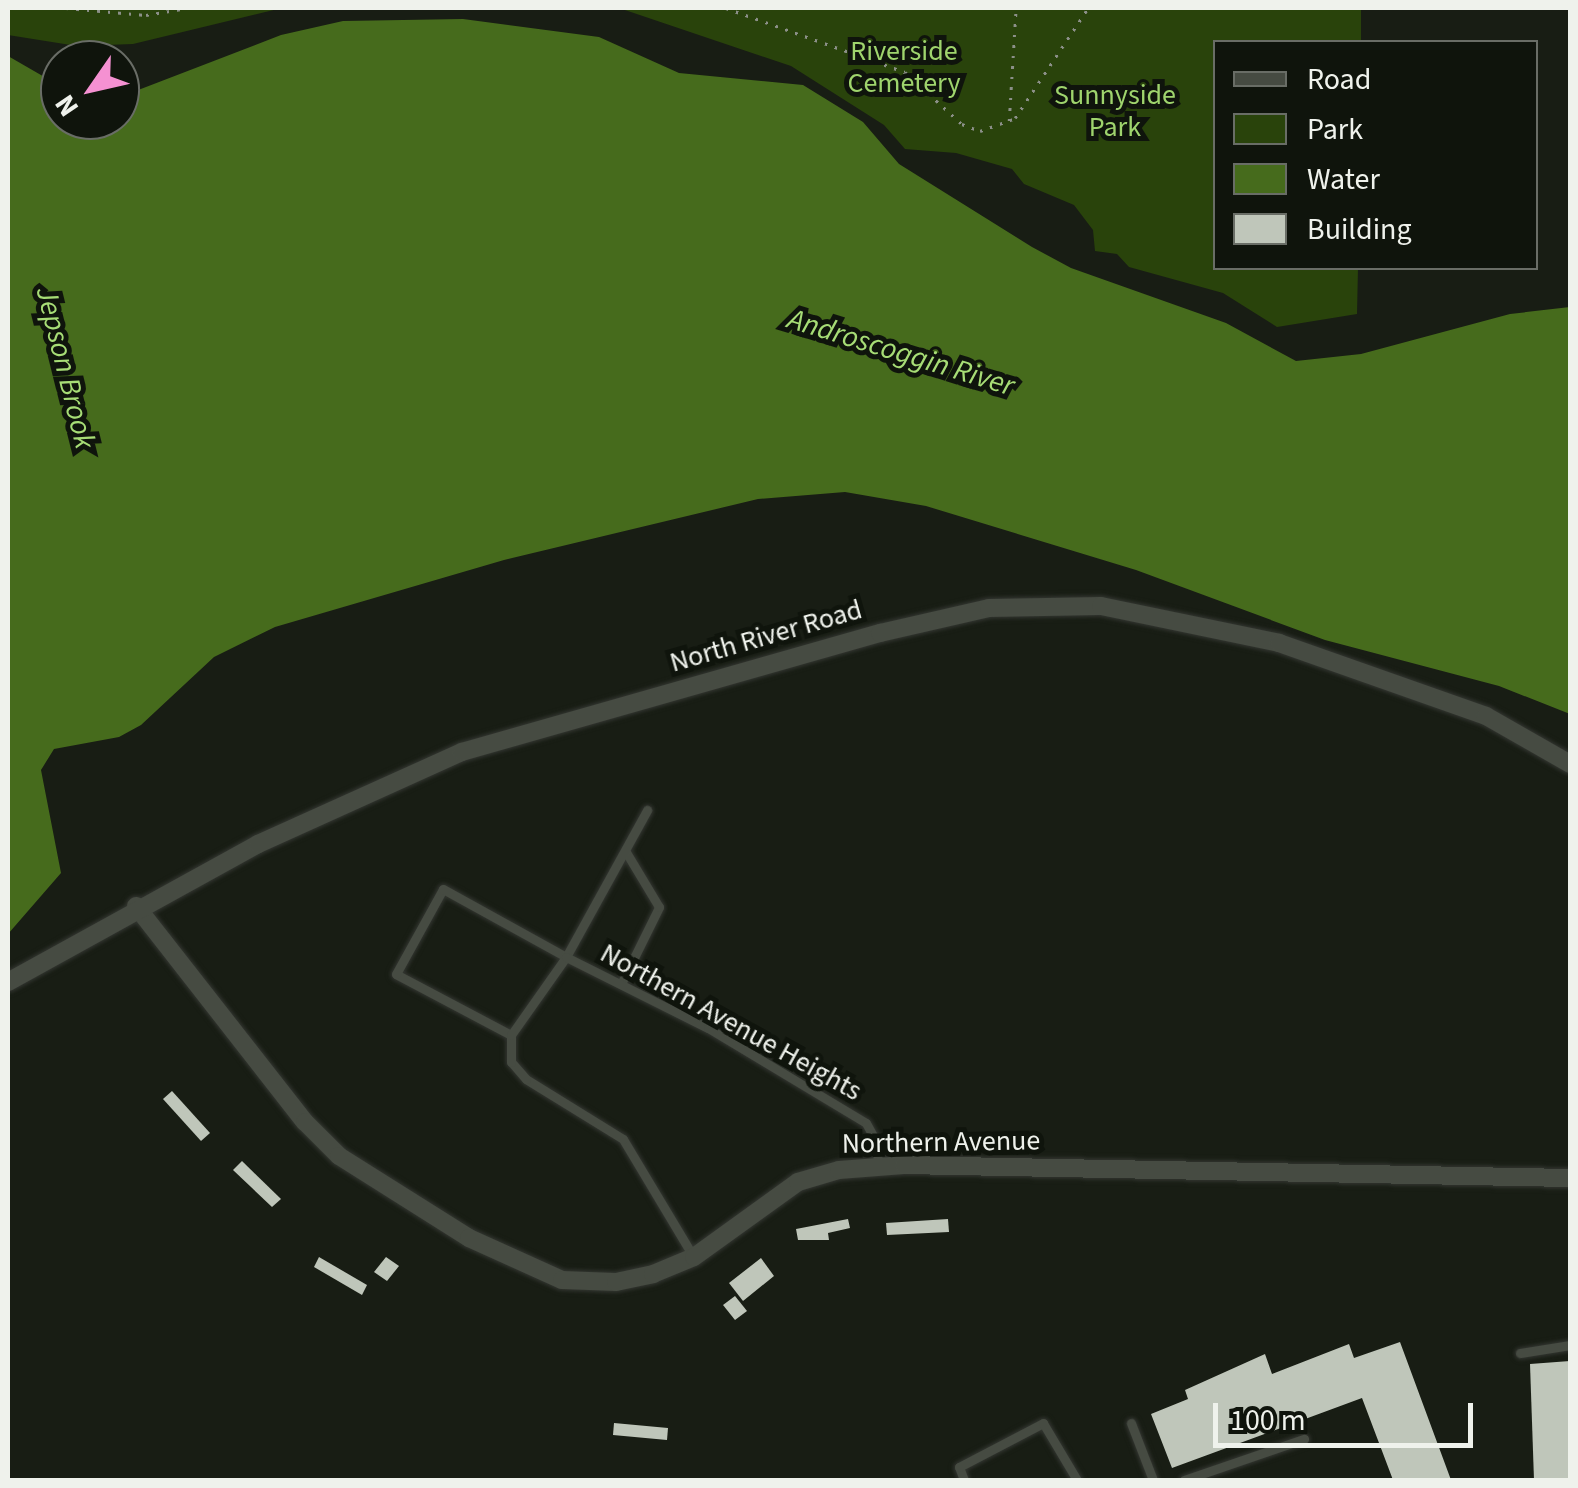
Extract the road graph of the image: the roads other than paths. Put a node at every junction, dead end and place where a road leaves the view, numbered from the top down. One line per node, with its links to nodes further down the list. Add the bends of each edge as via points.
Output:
1 (1570, 764): 4 (street, North River Road, via 1486,716 1280,643 1101,606 989,608 462,752)
2 (647, 810): 3 (lane)
3 (626, 852): 5 (lane); 7 (lane, via 659,907)
4 (136, 906): 6 (street, North River Road); 11 (street, Northern Avenue, via 322,1141 428,1215 562,1280 616,1282)
5 (566, 957): 7 (lane, Northern Avenue Heights); 8 (lane, Northern Avenue Heights); 8 (lane, via 444,888 396,974)
6 (8, 982)
7 (620, 984): 9 (lane, Northern Avenue Heights, via 866,1123 877,1143)
8 (511, 1035): 11 (lane, via 508,1052 516,1071 636,1154)
9 (878, 1166): 10 (street, Northern Avenue); 11 (street, Northern Avenue, via 798,1182)
10 (1570, 1178)
11 (694, 1257)
12 (1570, 1345): 13 (lane)
13 (1520, 1353)
14 (1130, 1423): 18 (lane)
15 (1304, 1439): 19 (lane)
16 (964, 1480): 17 (lane, via 959,1468 1043,1422)
17 (1077, 1480)
18 (1153, 1480)
19 (1184, 1480)

